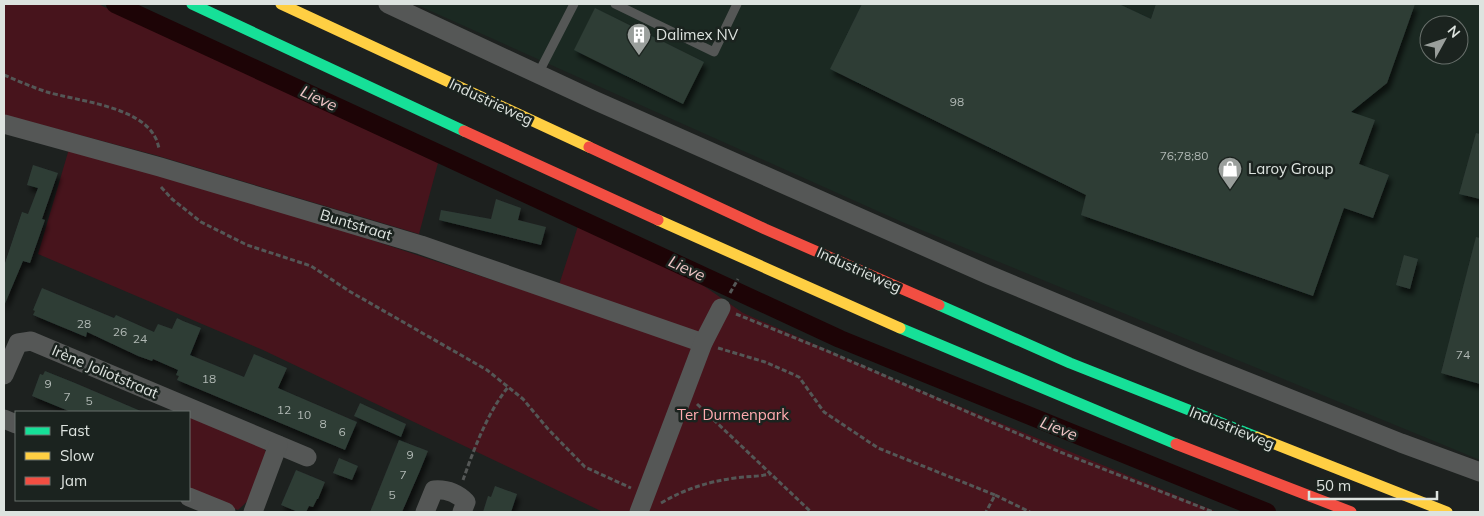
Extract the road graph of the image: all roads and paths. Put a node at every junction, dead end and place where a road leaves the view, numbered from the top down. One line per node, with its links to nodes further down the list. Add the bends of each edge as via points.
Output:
1 (192, 4): 31 (highway, via 754,263 1196,452)
2 (281, 4): 32 (highway, Industrieweg, via 747,221 1070,363)
3 (388, 4): 7 (street)
4 (574, 4): 7 (lane)
5 (615, 4): 6 (lane, via 714,52)
6 (738, 4)
7 (538, 74): 18 (street, via 988,276)
8 (4, 76): 10 (path, via 135,118 155,138)
9 (4, 124): 10 (street, Buntstraat)
10 (160, 167): 12 (street, Buntstraat, via 421,246); 14 (path, via 160,185 200,222 247,246 311,266)
11 (721, 308): 12 (street); 30 (path, via 1060,452)
12 (703, 343): 15 (street); 20 (path, via 765,362 798,378 824,412 878,448)
13 (4, 375): 16 (street, Irène Joliotstraat, via 18,343 31,341)
14 (509, 386): 22 (path, via 499,397 474,450); 23 (path, via 585,467)
15 (685, 393): 19 (path); 23 (street)
16 (278, 445): 17 (street, Irène Joliotstraat); 25 (street)
17 (308, 457)
18 (1480, 472)
19 (770, 474): 23 (path, via 707,483 649,508); 27 (path)
20 (995, 495): 28 (path); 29 (path)
21 (190, 497): 24 (street)
22 (460, 504): 26 (street, via 442,490 434,490)
23 (642, 504)
24 (226, 512)
25 (253, 512)
26 (425, 512)
27 (811, 512)
28 (986, 512)
29 (1030, 512)
30 (1213, 512)
31 (1351, 512)
32 (1447, 512)

